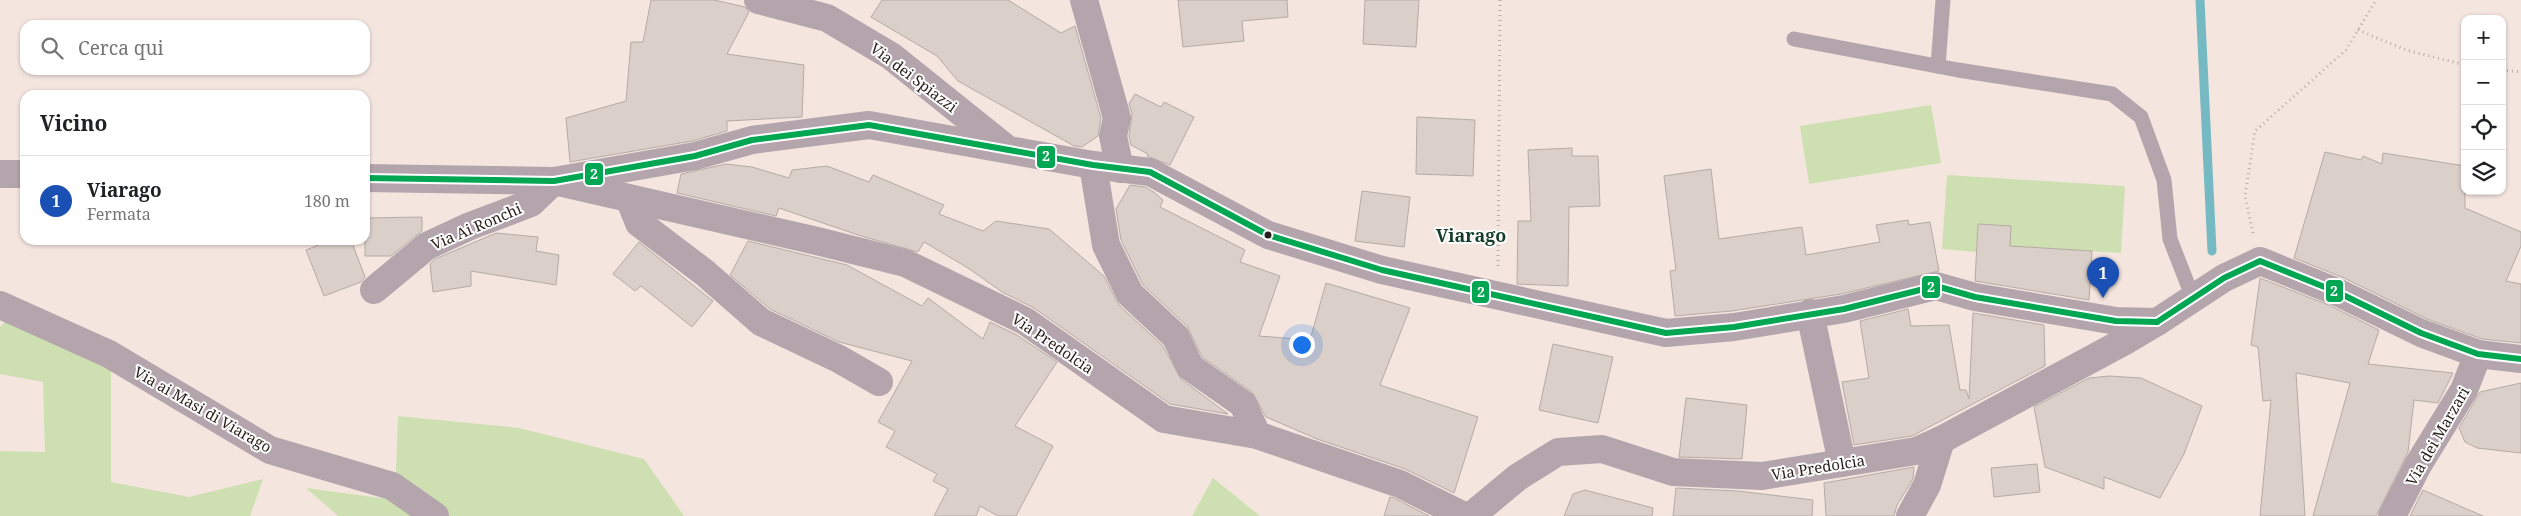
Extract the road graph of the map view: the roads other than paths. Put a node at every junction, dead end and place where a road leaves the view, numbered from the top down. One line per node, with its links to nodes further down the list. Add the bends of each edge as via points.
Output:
1 (758, 0): 6 (street, Via dei Spiazzi, via 827,18 891,56)
2 (1084, 0): 8 (street, via 1117,118 1113,136)
3 (1942, 0): 5 (lane)
4 (1794, 39): 5 (lane)
5 (1938, 66): 15 (lane, via 2112,94 2141,117 2164,180 2170,239)
6 (1007, 149): 7 (street); 12 (street, via 869,125 752,140 695,156)
7 (1094, 165): 8 (street); 22 (street, via 1106,245 1130,294 1176,337 1190,367 1243,404)
8 (1120, 169): 17 (street, via 1150,172 1268,235 1382,270 1666,333 1734,327)
9 (0, 174): 10 (street)
10 (20, 174)
11 (370, 178): 12 (street)
12 (554, 181): 13 (street, Via Predolcia); 14 (street, Via Ai Ronchi, via 531,203 427,246)
13 (629, 198): 21 (street, via 639,223 705,273 761,322); 22 (street, Via Predolcia, via 905,264 1025,321 1164,419)
14 (374, 290)
15 (2193, 298): 18 (street, Via Predolcia); 19 (street, Via Predolcia, via 2224,278 2260,261 2337,292 2421,333)
16 (0, 305): 25 (street, Via ai Masi di Viarago, via 110,354 270,450 392,486)
17 (1810, 313): 18 (street, via 1844,309 1936,286 1975,297 2106,319); 24 (street)
18 (2157, 322): 23 (street, Via Predolcia)
19 (2478, 354): 20 (street); 29 (street, Via dei Marzari, via 2464,390 2418,465)
20 (2521, 359)
21 (879, 382)
22 (1257, 435): 26 (street, Via Predolcia, via 1400,484)
23 (1941, 440): 24 (street, Via Predolcia, via 1916,451); 28 (street, via 1927,485)
24 (1842, 463): 27 (street, Via Predolcia, via 1752,476 1673,472 1602,449 1558,452 1518,477)
25 (435, 516)
26 (1464, 516)
27 (1471, 516)
28 (1910, 516)
29 (2392, 516)

